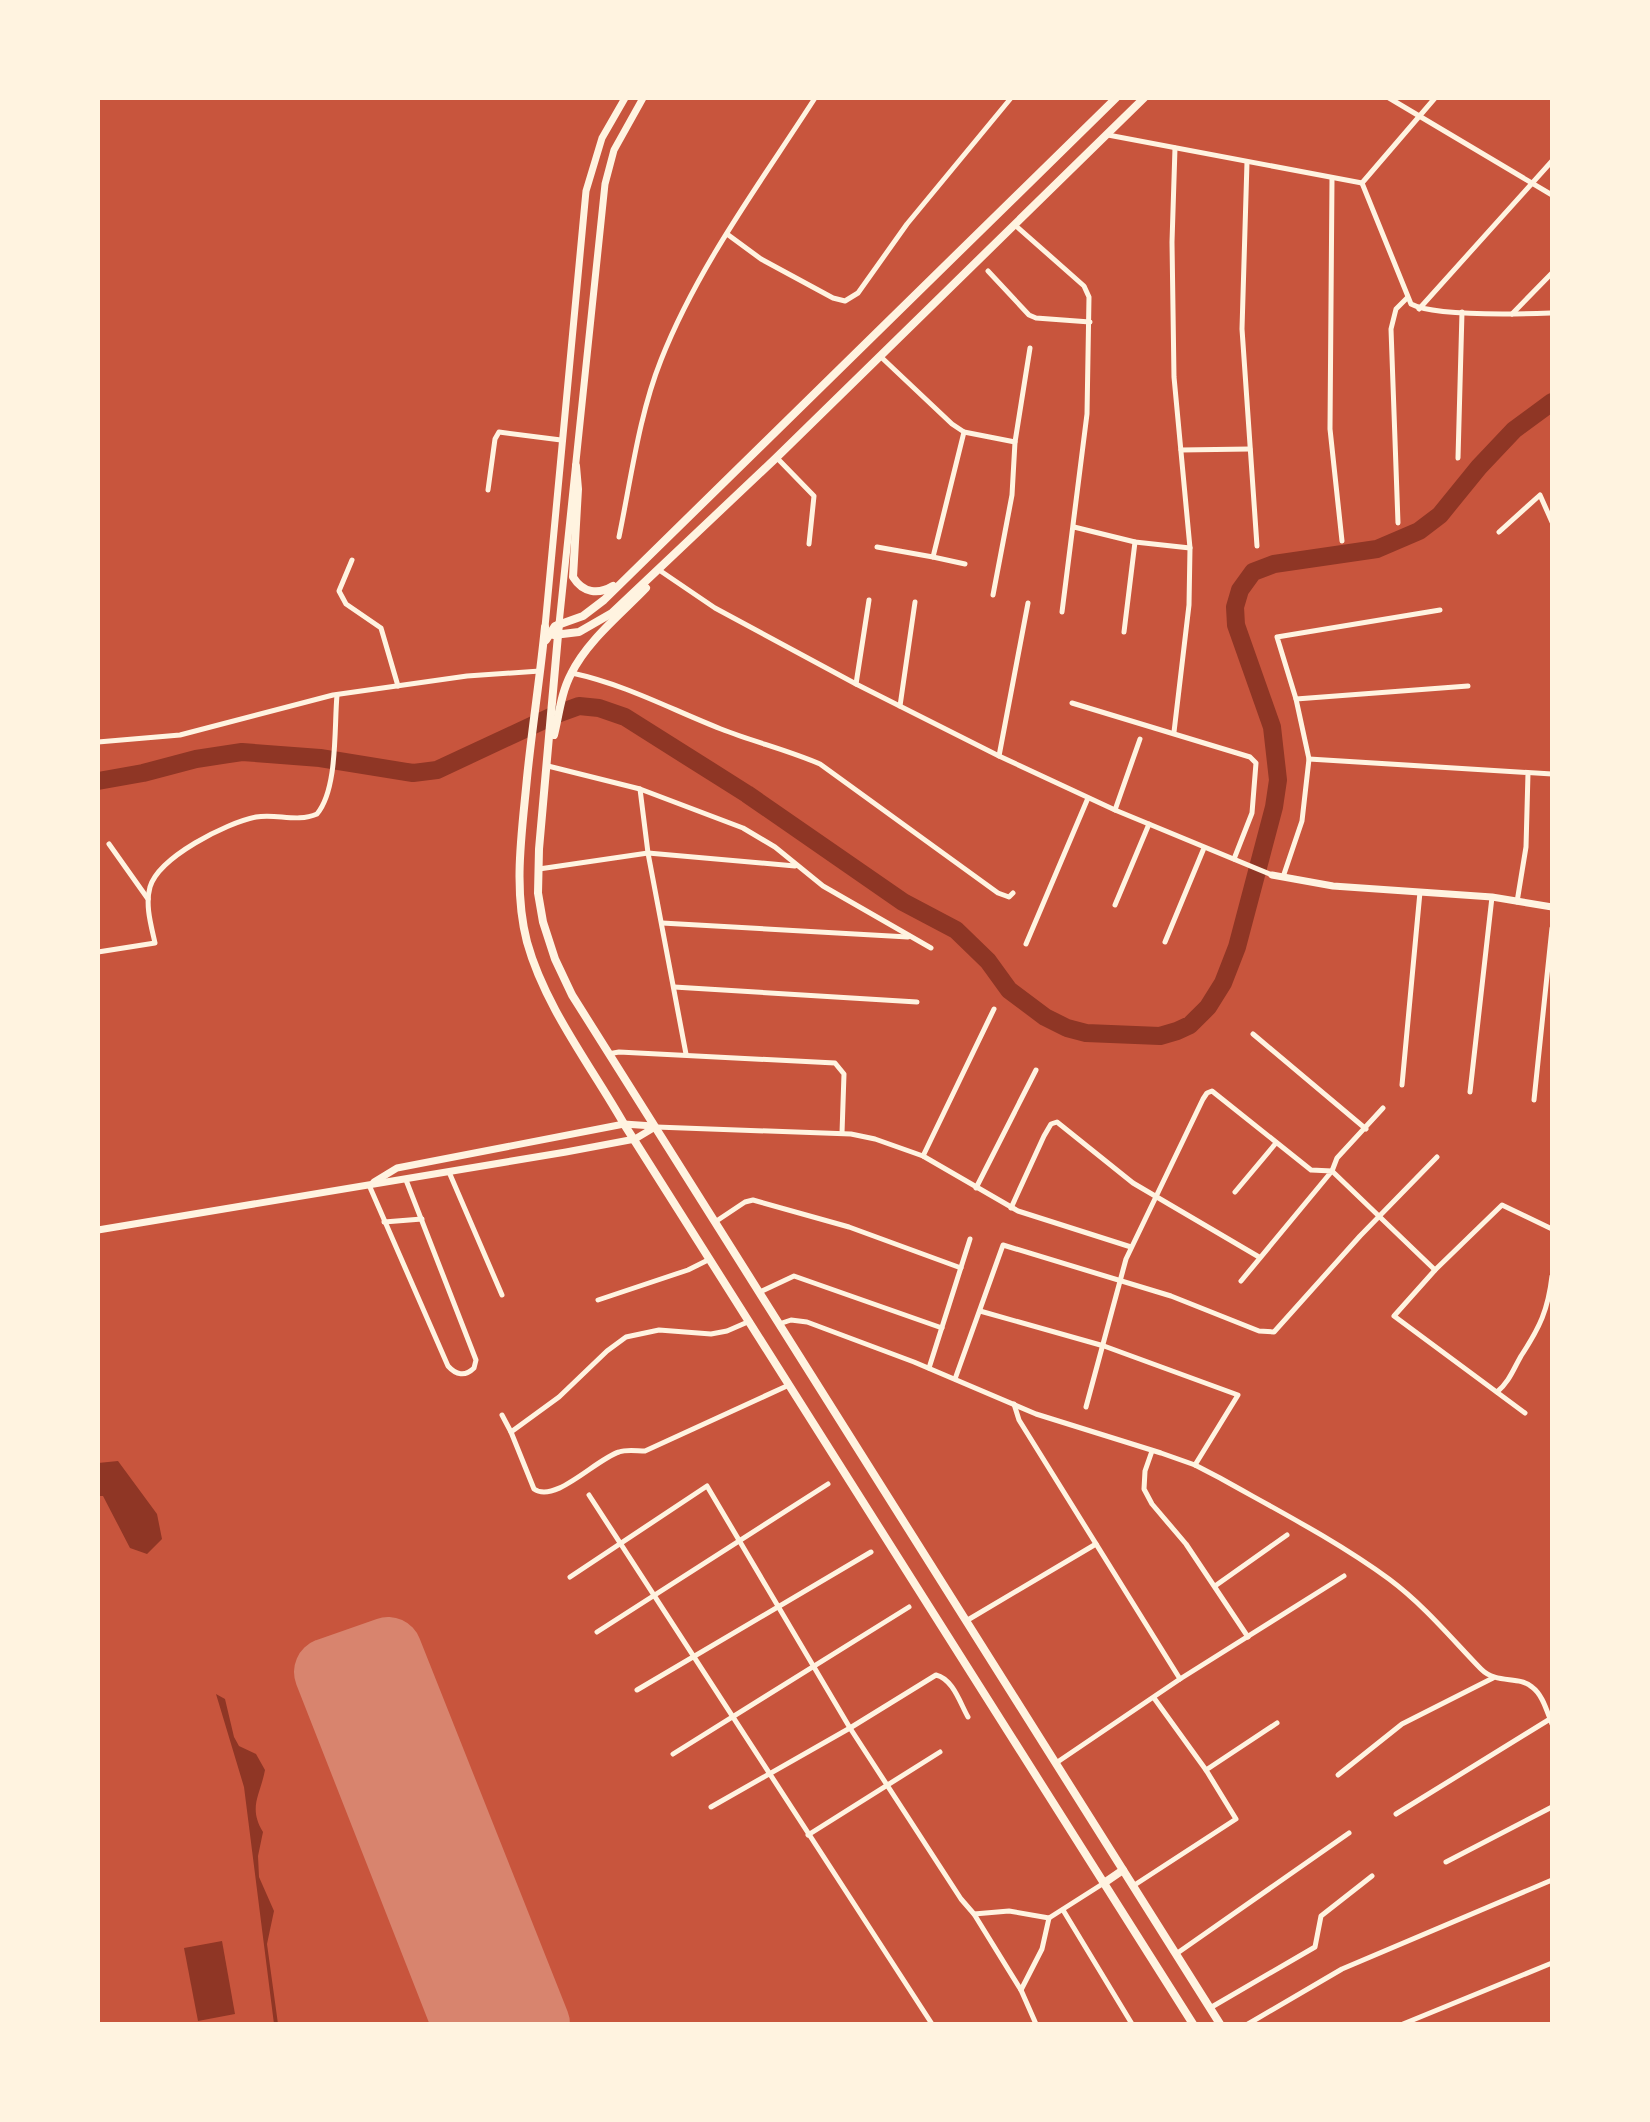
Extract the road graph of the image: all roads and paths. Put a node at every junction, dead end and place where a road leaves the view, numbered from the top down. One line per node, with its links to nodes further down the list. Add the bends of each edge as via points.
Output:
1 (625, 98): 31 (main road, via 602,138 586,191)
2 (643, 98): 37 (main road, via 614,150 605,184)
3 (815, 98): 19 (street)
4 (1011, 98): 19 (street, via 907,224 858,293 845,301 761,259)
5 (1116, 98): 55 (main road)
6 (1144, 98): 10 (main road)
7 (1389, 98): 9 (street)
8 (1435, 98): 9 (street)
9 (1420, 117): 15 (street); 16 (street)
10 (1108, 135): 11 (street); 18 (main road)
11 (1175, 148): 13 (street); 34 (street, via 1174,362)
12 (1552, 161): 16 (street)
13 (1247, 162): 14 (street); 33 (street, via 1242,329)
14 (1332, 179): 15 (street); 45 (street, via 1330,429)
15 (1362, 183): 22 (street)
16 (1531, 184): 17 (street); 23 (street)
17 (1552, 195)
18 (1015, 225): 27 (street, via 1084,286); 29 (main road)
19 (727, 234): 43 (street, via 661,359)
20 (988, 271): 27 (street, via 1029,315)
21 (1552, 273): 26 (street)
22 (1407, 298): 23 (street); 40 (street, via 1396,309 1391,329)
23 (1419, 309): 24 (street)
24 (1462, 312): 26 (street); 36 (street)
25 (1552, 313): 26 (street)
26 (1512, 314)
27 (1090, 322): 41 (street, via 1087,414)
28 (1030, 348): 32 (street)
29 (880, 356): 30 (street); 35 (main road)
30 (964, 432): 32 (street); 51 (street)
31 (561, 440): 38 (street, via 499,432); 63 (main road)
32 (1015, 442): 56 (street, via 1012,495)
33 (1250, 449): 34 (street); 48 (street)
34 (1181, 450): 50 (street)
35 (777, 457): 44 (main road); 47 (street, via 814,496)
36 (1458, 458)
37 (576, 466): 55 (main road, via 573,577 581,587 599,592); 62 (main road)
38 (488, 490)
39 (1552, 522): 42 (street, via 1540,495)
40 (1398, 523)
41 (1074, 527): 46 (street); 61 (street)
42 (1499, 532)
43 (619, 537)
44 (690, 540): 54 (main road); 63 (main road, via 612,613 579,632)
45 (1342, 541)
46 (1135, 542): 50 (street); 64 (street)
47 (809, 544)
48 (1257, 546)
49 (877, 547): 51 (street)
50 (1190, 548): 74 (street)
51 (933, 557): 53 (street)
52 (352, 560): 68 (street, via 339,591 346,604 381,628)
53 (965, 564)
54 (662, 572): 66 (main road); 67 (street, via 715,608)
55 (629, 574): 62 (main road, via 583,616)
56 (993, 595)
57 (869, 600): 67 (street)
58 (915, 602): 73 (street)
59 (1028, 603): 77 (street)
60 (1440, 610): 71 (street, via 1277,637)
61 (1062, 612)
62 (559, 624): 63 (main road)
63 (551, 632): 65 (main road); 79 (main road)
64 (1124, 632)
65 (540, 671): 68 (street); 122 (main road, via 528,758 521,913 527,942 555,1007)
66 (571, 673): 79 (main road); 95 (street, via 622,685 707,724 820,764 998,893)
67 (856, 684): 73 (street)
68 (398, 686): 70 (street)
69 (1468, 686): 71 (street)
70 (337, 695): 76 (street, via 180,735); 97 (street, via 333,774 317,814 300,819 258,816 218,830 161,871)
71 (1296, 699): 78 (street)
72 (1072, 703): 74 (street)
73 (900, 706): 77 (street)
74 (1174, 732): 89 (street, via 1256,763 1252,813)
75 (1140, 739): 84 (street)
76 (98, 742)
77 (999, 756): 83 (street)
78 (1309, 759): 80 (street); 93 (street, via 1302,821)
79 (548, 763): 82 (street); 91 (main road)
80 (1528, 773): 81 (street); 98 (street, via 1526,847)
81 (1552, 774)
82 (640, 789): 88 (street); 90 (street, via 743,828)
83 (1088, 798): 84 (street); 105 (street)
84 (1115, 810): 85 (street)
85 (1149, 824): 87 (street); 99 (street)
86 (109, 844): 97 (street)
87 (1204, 848): 89 (street); 104 (street)
88 (648, 853): 90 (street); 91 (street); 101 (street)
89 (1234, 859): 92 (street)
90 (798, 866): 103 (street)
91 (538, 869): 115 (main road, via 543,922 555,959)
92 (1272, 875): 93 (main road)
93 (1283, 877): 94 (main road)
94 (1420, 892): 96 (main road); 118 (street)
95 (1013, 893)
96 (1492, 897): 98 (main road); 119 (street)
97 (148, 899): 107 (street, via 155,943)
98 (1517, 902): 100 (main road)
99 (1115, 905)
100 (1552, 907)
101 (661, 923): 103 (street); 109 (street)
102 (1552, 928): 108 (street)
103 (909, 937): 106 (street)
104 (1165, 942)
105 (1026, 944)
106 (931, 948)
107 (98, 952)
108 (1550, 979): 113 (street)
109 (674, 987): 110 (street); 116 (street)
110 (917, 1002)
111 (994, 1009): 128 (street)
112 (1253, 1034): 124 (street)
113 (1541, 1045): 114 (street); 120 (street)
114 (1552, 1046)
115 (607, 1054): 116 (street); 123 (main road)
116 (686, 1054): 125 (street, via 841,1066)
117 (1036, 1070): 134 (street)
118 (1402, 1085)
119 (1470, 1092)
120 (1534, 1100)
121 (1383, 1108): 124 (street)
122 (624, 1124): 123 (main road); 126 (main road); 133 (main road, via 397,1168)
123 (655, 1127): 125 (street); 126 (main road); 141 (main road)
124 (1366, 1129): 130 (street, via 1337,1158)
125 (842, 1134): 128 (street)
126 (635, 1139): 131 (main road); 147 (main road)
127 (1276, 1143): 130 (street, via 1311,1170); 135 (street); 136 (street, via 1218,1095 1207,1093)
128 (923, 1156): 134 (street)
129 (1437, 1157): 138 (street)
130 (1332, 1171): 138 (street); 146 (street)
131 (449, 1172): 132 (main road); 154 (street)
132 (406, 1180): 133 (main road); 139 (street)
133 (369, 1185): 140 (street); 143 (main road)
134 (976, 1188): 137 (street)
135 (1235, 1192)
136 (1154, 1197): 137 (street, via 1054,1121); 145 (street); 146 (street)
137 (1011, 1208): 145 (street)
138 (1379, 1217): 149 (street); 151 (street, via 1274,1332)
139 (422, 1219): 140 (street); 140 (street, via 476,1360 464,1375 448,1366)
140 (384, 1222)
141 (713, 1223): 148 (street, via 753,1200 849,1227); 153 (main road)
142 (1552, 1229): 149 (street, via 1502,1205)
143 (98, 1230)
144 (970, 1239): 148 (street)
145 (1131, 1247): 151 (street)
146 (1259, 1257): 152 (street)
147 (710, 1259): 155 (street); 157 (main road)
148 (961, 1268): 159 (street)
149 (1435, 1270): 164 (street, via 1394,1316)
150 (1552, 1276): 164 (street, via 1534,1339)
151 (1119, 1280): 156 (street, via 1003,1245); 160 (street)
152 (1241, 1281)
153 (757, 1293): 158 (main road); 159 (street, via 794,1276)
154 (502, 1295)
155 (598, 1300)
156 (980, 1311): 160 (street); 162 (street)
157 (750, 1321): 163 (main road); 169 (street, via 711,1334 659,1330 626,1337)
158 (778, 1324): 161 (street, via 807,1322); 185 (main road)
159 (942, 1328): 161 (street)
160 (1104, 1346): 166 (street); 171 (street, via 1238,1395)
161 (929, 1368): 162 (street)
162 (954, 1379): 165 (street)
163 (790, 1385): 169 (street, via 645,1451 619,1452 550,1493 534,1489); 215 (main road)
164 (1497, 1392): 167 (street)
165 (1014, 1404): 170 (street); 177 (street)
166 (1086, 1407)
167 (1525, 1413)
168 (502, 1415): 169 (street)
169 (511, 1432)
170 (1152, 1451): 171 (street); 181 (street, via 1144,1489)
171 (1195, 1465): 190 (street, via 1389,1580)
172 (828, 1484): 176 (street)
173 (589, 1495): 175 (street)
174 (1287, 1535): 181 (street)
175 (621, 1542): 176 (street, via 707,1486); 180 (street); 182 (street)
176 (740, 1542): 182 (street); 184 (street)
177 (1096, 1544): 185 (street); 191 (street)
178 (871, 1552): 184 (street)
179 (1344, 1576): 187 (street)
180 (570, 1577)
181 (1215, 1586): 187 (street)
182 (656, 1595): 186 (street); 188 (street)
183 (909, 1607): 189 (street)
184 (780, 1608): 188 (street); 189 (street)
185 (966, 1621): 201 (main road)
186 (597, 1632)
187 (1248, 1637): 191 (street)
188 (695, 1656): 192 (street); 194 (street)
189 (815, 1666): 194 (street); 198 (street)
190 (1494, 1678): 196 (street, via 1533,1687); 204 (street, via 1402,1724)
191 (1180, 1679): 193 (street)
192 (637, 1690)
193 (1154, 1698): 201 (street); 202 (street)
194 (733, 1714): 200 (street); 203 (street)
195 (968, 1717): 198 (street, via 949,1683 936,1675)
196 (1551, 1722): 208 (street)
197 (1277, 1723): 202 (street)
198 (850, 1728): 203 (street); 205 (street)
199 (940, 1752): 205 (street)
200 (673, 1754)
201 (1056, 1763): 212 (main road)
202 (1206, 1770): 216 (street, via 1236,1819)
203 (770, 1774): 206 (street); 210 (street)
204 (1338, 1775)
205 (888, 1786): 210 (street); 218 (street)
206 (711, 1807)
207 (1552, 1807): 211 (street)
208 (1396, 1814)
209 (1349, 1833): 220 (street)
210 (808, 1835): 224 (street)
211 (1446, 1862)
212 (1123, 1870): 215 (main road); 216 (main road)
213 (1372, 1876): 223 (street, via 1321,1916 1315,1947)
214 (1552, 1880): 229 (street, via 1342,1969)
215 (1104, 1883): 217 (street); 227 (main road)
216 (1133, 1886): 220 (main road)
217 (1063, 1910): 219 (street); 226 (street)
218 (974, 1914): 219 (street, via 1009,1911); 222 (street)
219 (1049, 1918): 222 (street, via 1042,1949)
220 (1176, 1954): 223 (main road)
221 (1552, 1963): 230 (street)
222 (1021, 1990): 225 (street)
223 (1210, 2008): 228 (main road)
224 (932, 2024)
225 (1036, 2024)
226 (1132, 2024)
227 (1193, 2024)
228 (1220, 2024)
229 (1248, 2024)
230 (1403, 2024)

